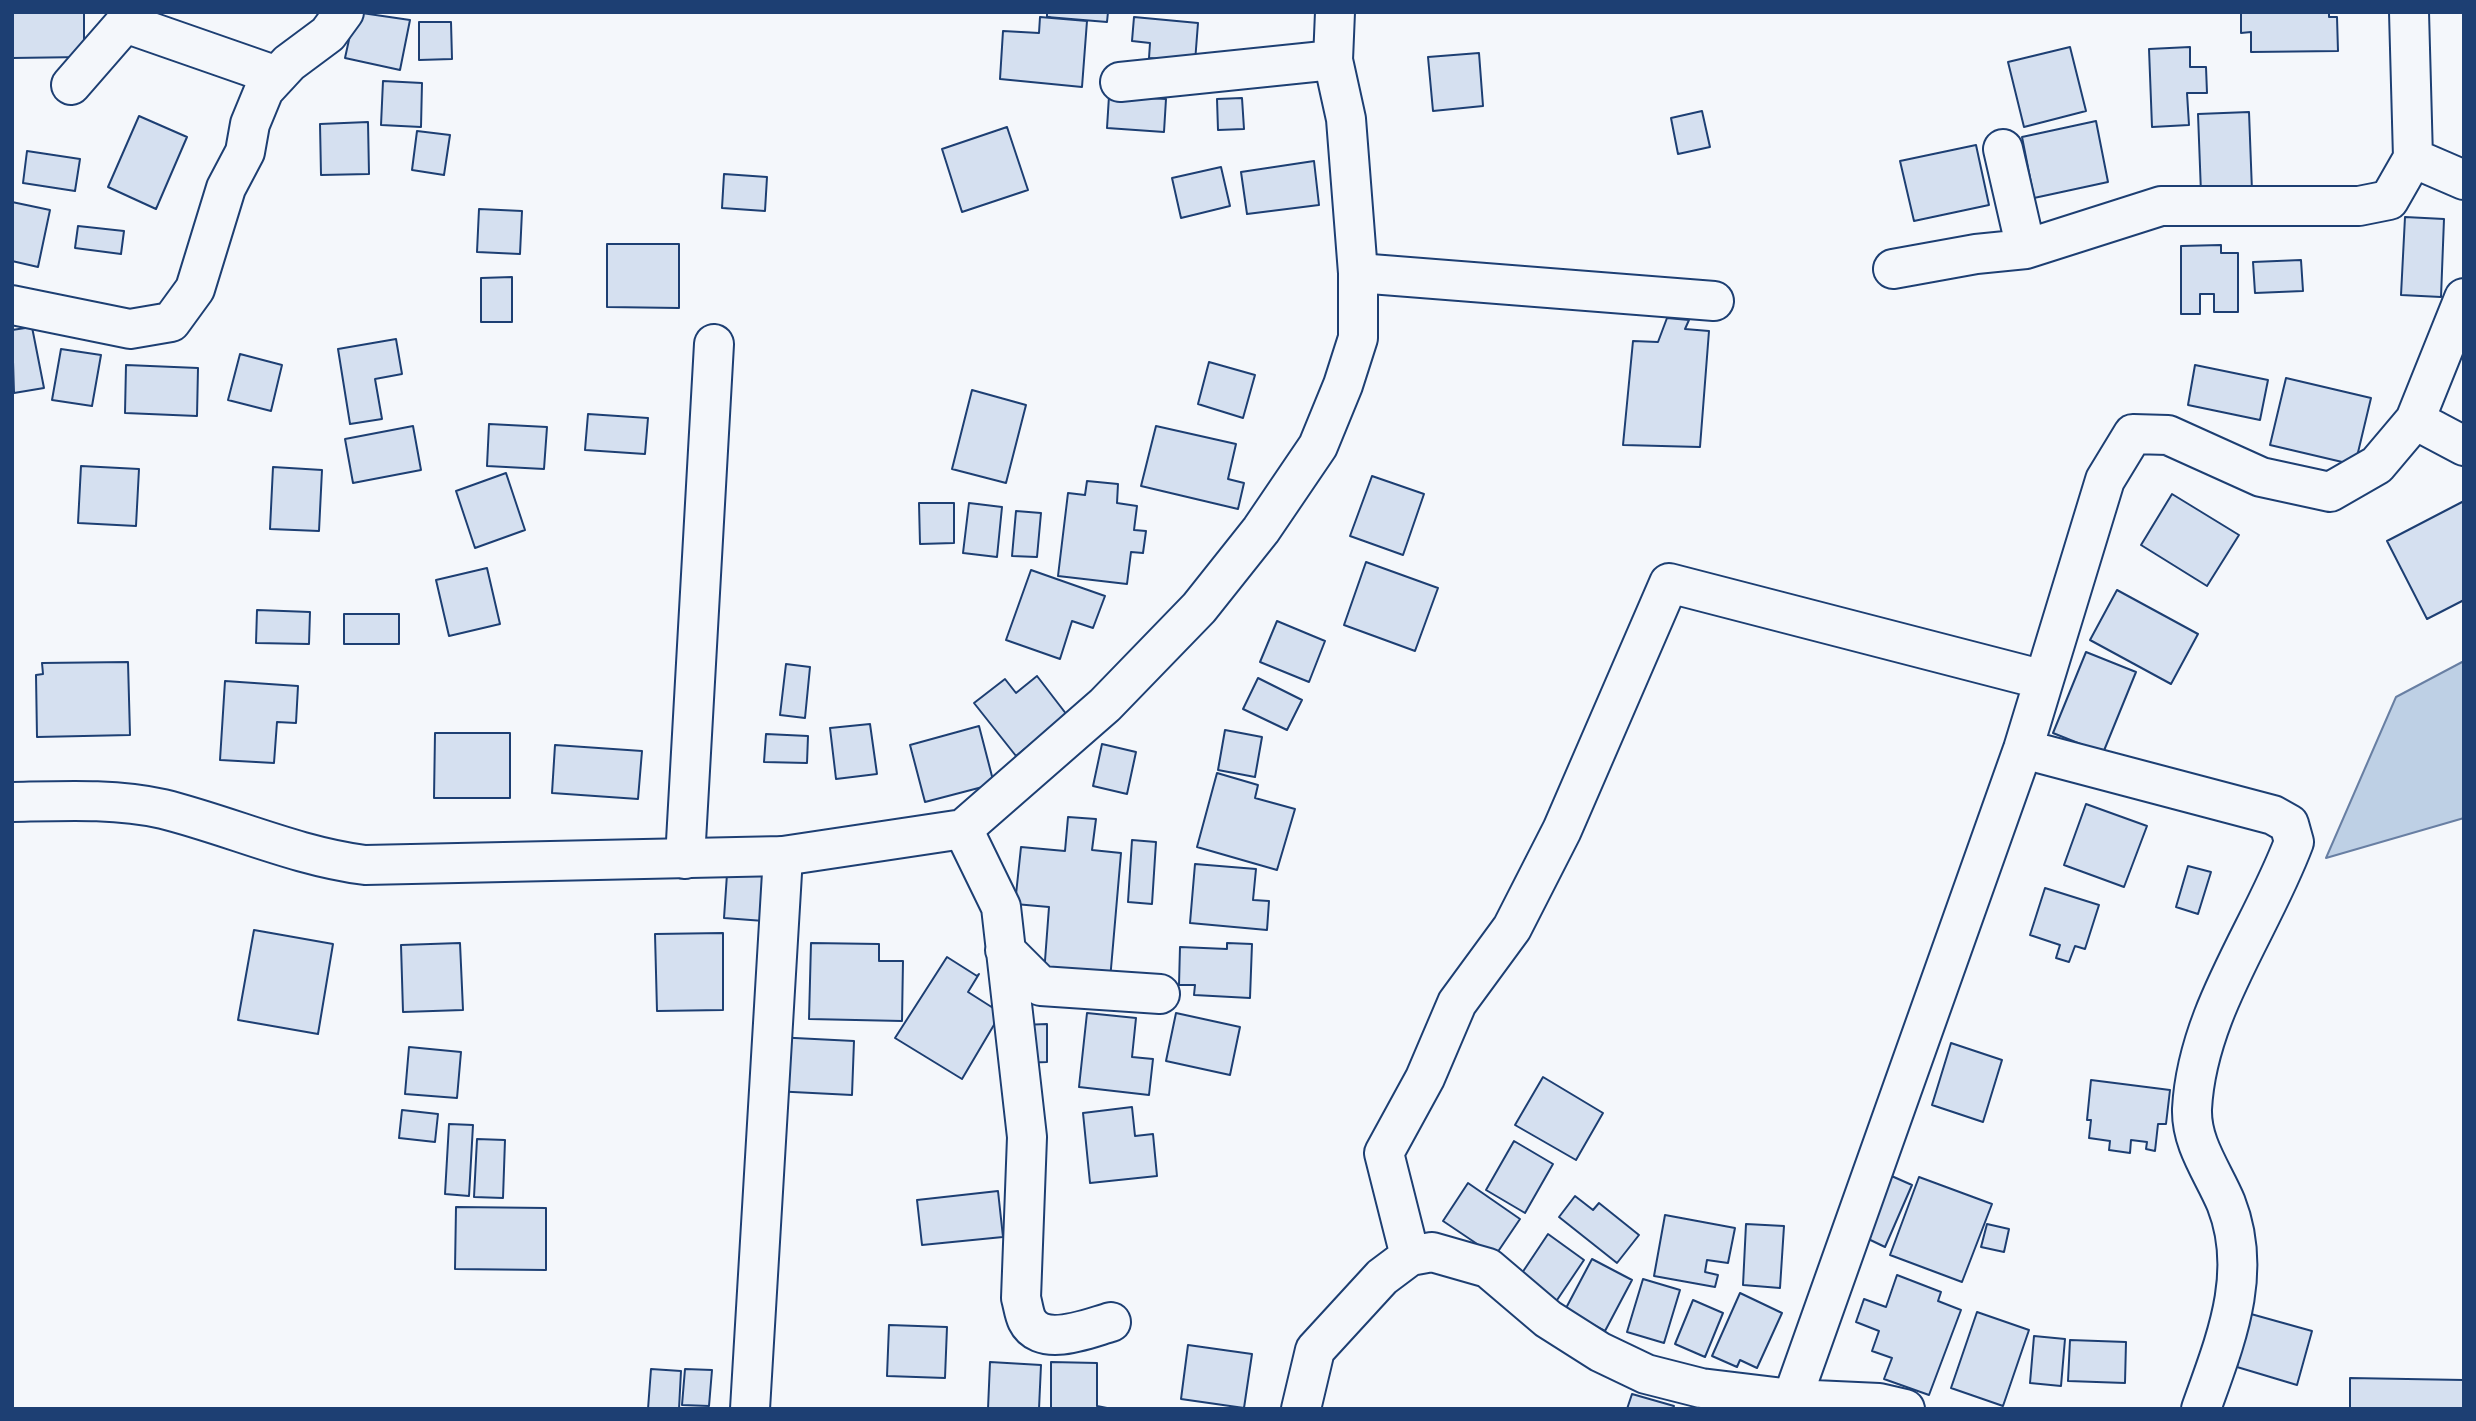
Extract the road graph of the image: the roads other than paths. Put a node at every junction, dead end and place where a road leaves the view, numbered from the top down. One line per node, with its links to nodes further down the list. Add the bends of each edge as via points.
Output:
1 (345, 12): 5 (street, via 328,34)
2 (1335, 12): 4 (street)
3 (2409, 12): 9 (street)
4 (1333, 60): 6 (street); 13 (street, via 1346,119)
5 (277, 76): 7 (street, via 125,23); 16 (street, via 264,90 250,124 195,289 170,322 130,329)
6 (1120, 82)
7 (71, 85)
8 (2003, 149): 11 (street)
9 (2413, 158): 10 (street); 11 (street, via 2389,200 2359,206 2161,206)
10 (2464, 180)
11 (2026, 249): 12 (street)
12 (1893, 269)
13 (1358, 273): 15 (street); 23 (street, via 1358,338 1343,385 1318,446 1261,530 1199,608 1105,705)
14 (2464, 298): 18 (street)
15 (1714, 301)
16 (12, 305)
17 (713, 344): 25 (street)
18 (2415, 420): 19 (street); 20 (street, via 2376,465 2330,492 2261,477 2168,435 2133,434 2105,480)
19 (2464, 446)
20 (2044, 680): 21 (street); 28 (street, via 1669,583 1562,830 1512,928 1457,1003 1425,1078 1384,1153)
21 (2023, 749): 30 (street); 34 (street, via 2273,815 2289,824 2294,842 2213,1016 2197,1063 2192,1112 2197,1140 2226,1203 2240,1259 2237,1298)
22 (12, 802): 25 (street, via 85,801 161,809 299,853 365,865)
23 (963, 829): 24 (street); 26 (street, via 1001,907)
24 (783, 856): 25 (street); 31 (street)
25 (685, 859)
26 (1005, 950): 27 (street, via 1041,986); 29 (street, via 1027,1137 1021,1298 1027,1322 1041,1333 1057,1335)
27 (1160, 994)
28 (1410, 1256): 30 (street, via 1432,1252 1488,1268 1548,1319 1646,1374); 32 (street, via 1381,1277 1315,1350)
29 (1111, 1322)
30 (1792, 1404): 33 (street, via 1879,1403)
31 (750, 1409)
32 (1301, 1409)
33 (1905, 1409)
34 (2202, 1409)

